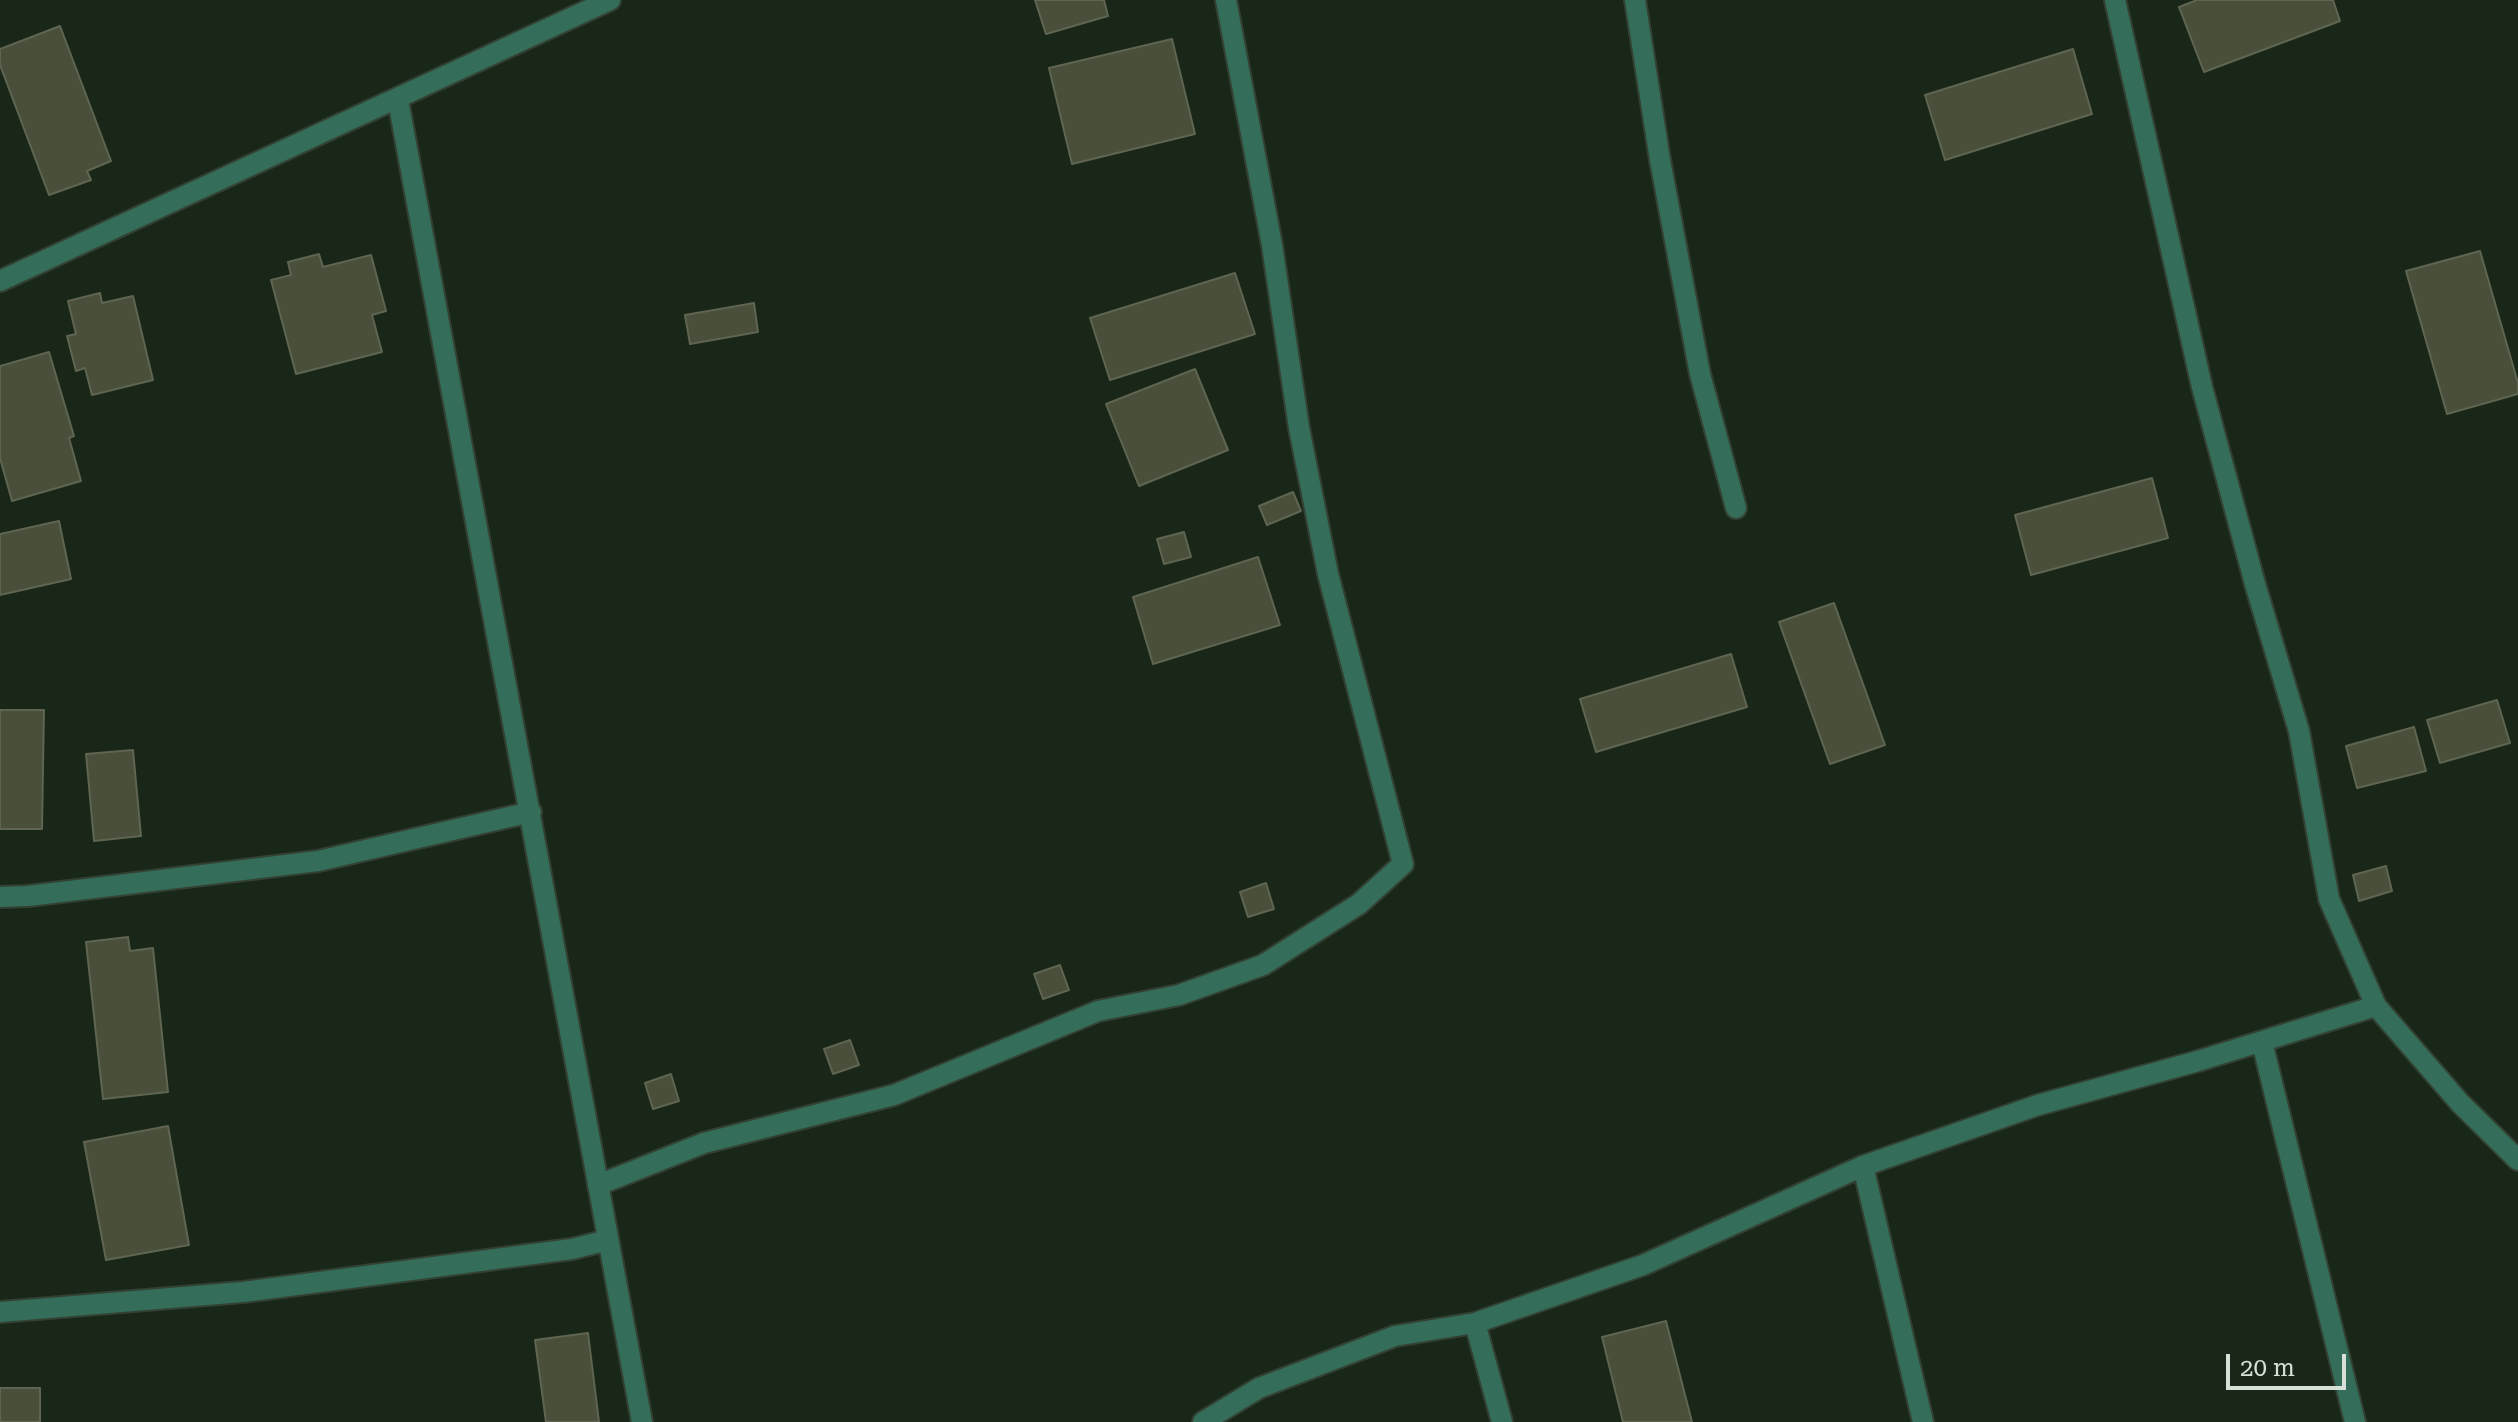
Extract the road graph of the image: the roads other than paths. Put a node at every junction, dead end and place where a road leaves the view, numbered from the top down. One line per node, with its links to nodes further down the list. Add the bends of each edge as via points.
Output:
1 (610, 0): 5 (street)
2 (1226, 0): 14 (street, via 1322,545 1403,864 1359,904 1263,965 1179,995 1098,1011 894,1095 704,1143)
3 (1635, 0): 7 (street, via 1700,374)
4 (2115, 0): 10 (street, via 2202,387 2299,731 2329,899)
5 (398, 100): 6 (street); 8 (street)
6 (0, 281)
7 (1736, 508)
8 (531, 812): 9 (street, via 318,861); 14 (street)
9 (0, 897)
10 (2376, 1006): 11 (street); 12 (street, via 2460,1103)
11 (2262, 1042): 13 (street, via 2038,1105); 22 (street)
12 (2518, 1160)
13 (1863, 1166): 17 (street, via 1643,1265); 21 (street)
14 (598, 1185): 15 (street)
15 (608, 1240): 16 (street, via 243,1292); 18 (street)
16 (0, 1312)
17 (1475, 1323): 19 (street, via 1395,1336 1259,1388); 20 (street)
18 (642, 1422)
19 (1203, 1422)
20 (1502, 1422)
21 (1923, 1422)
22 (2355, 1422)

